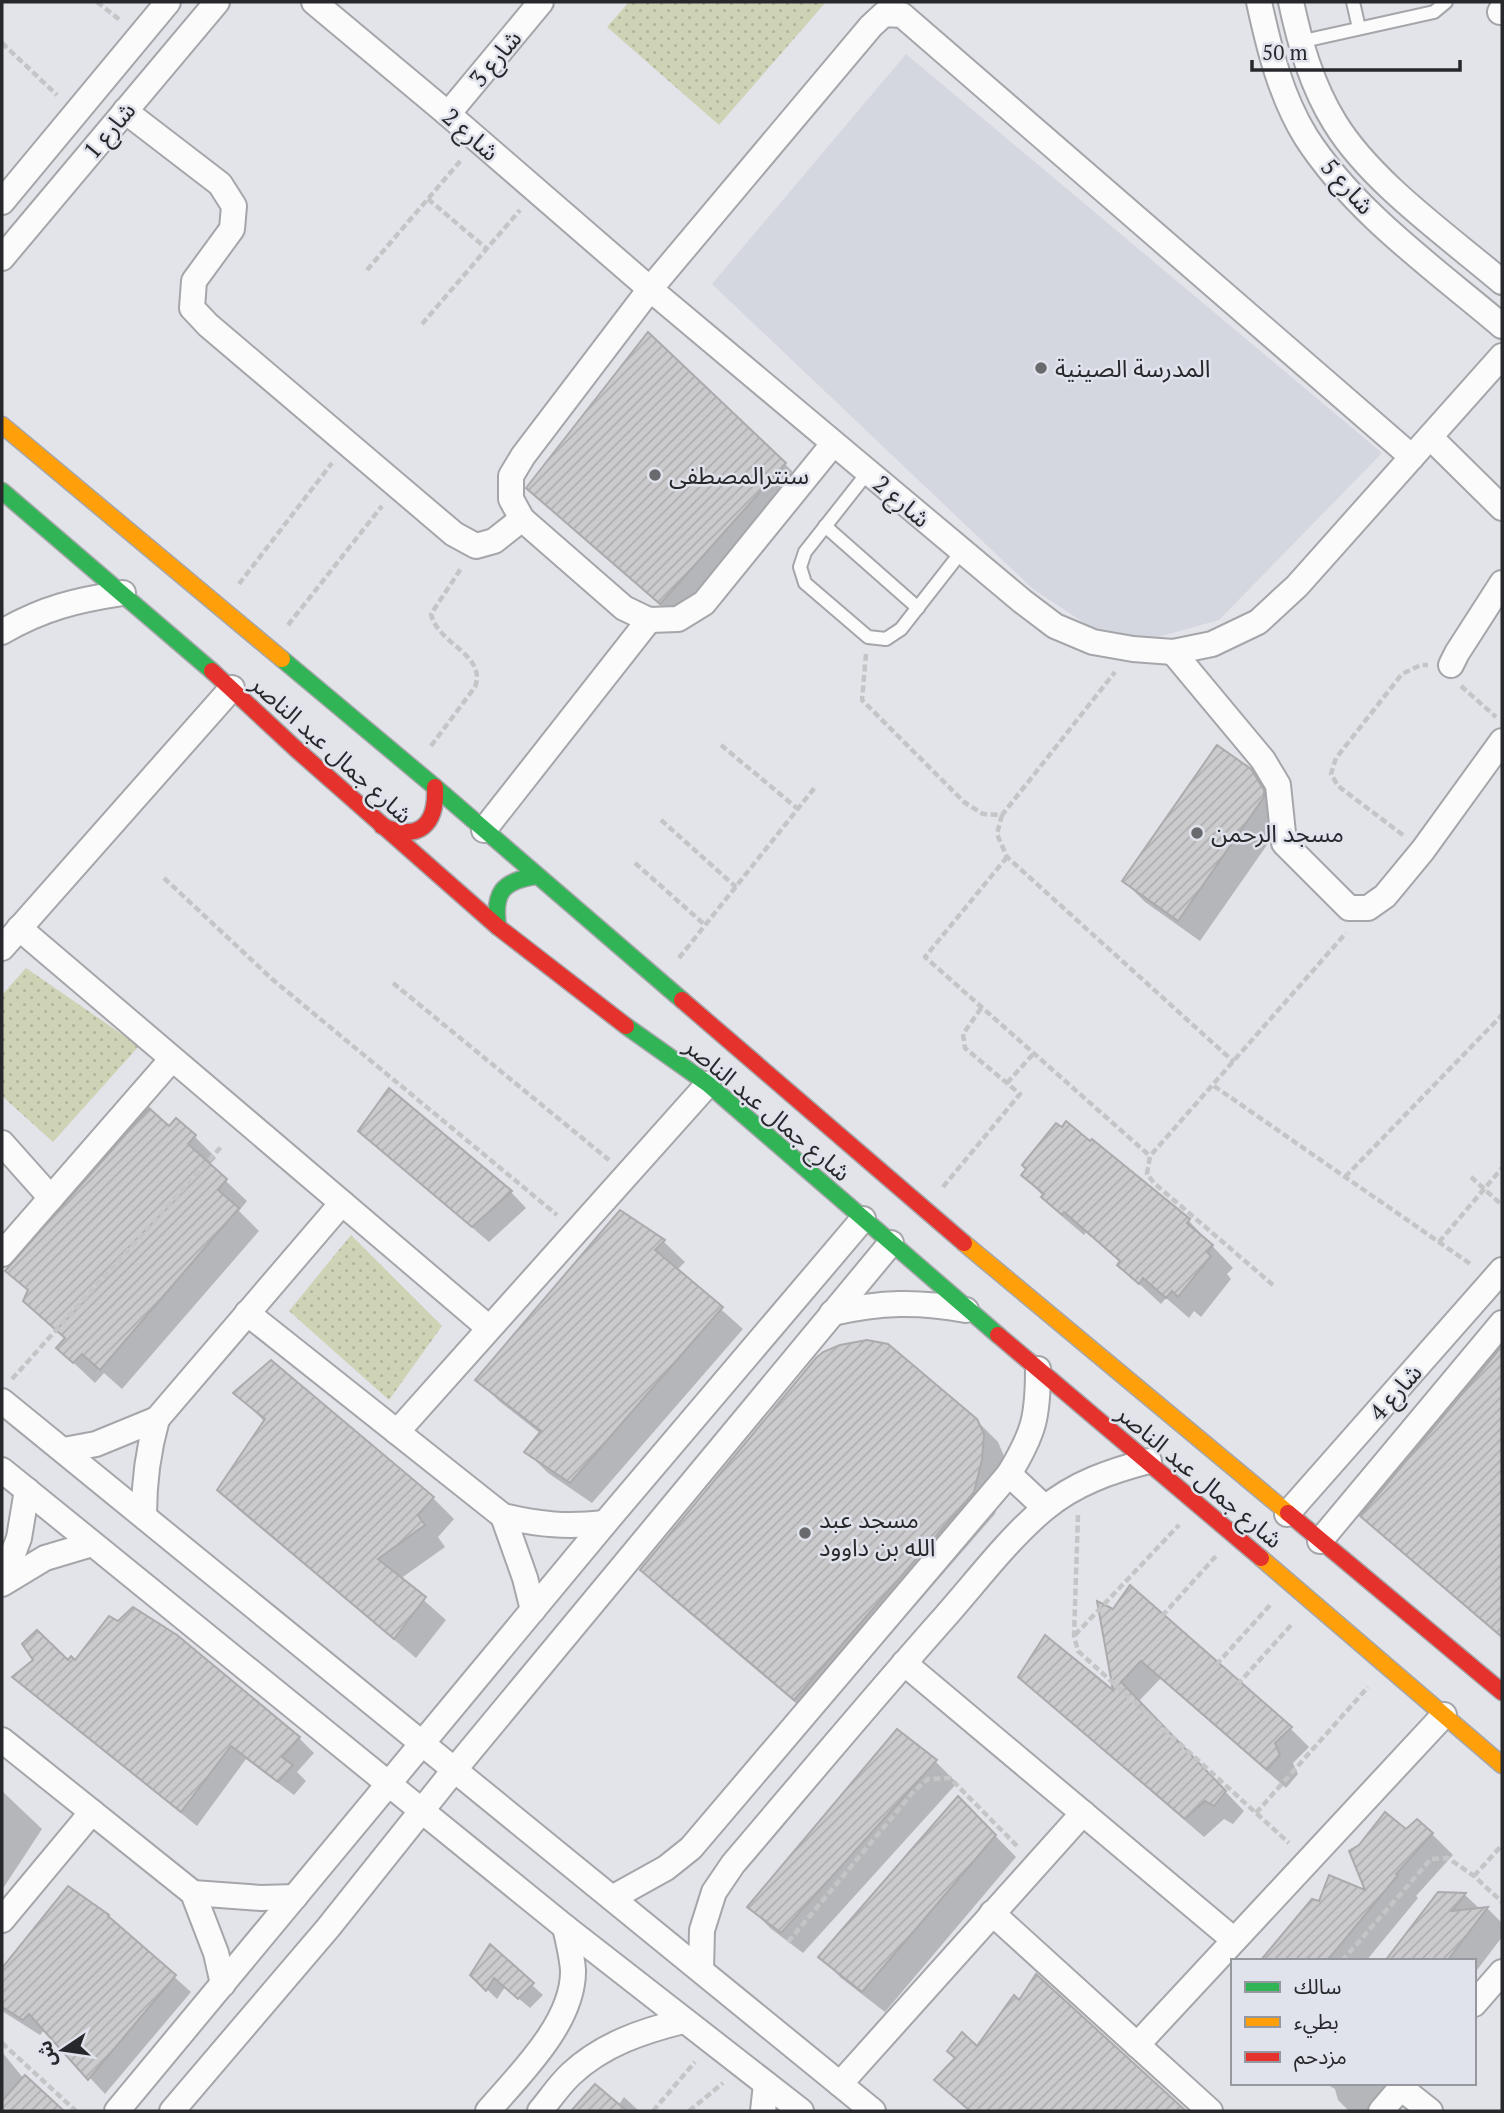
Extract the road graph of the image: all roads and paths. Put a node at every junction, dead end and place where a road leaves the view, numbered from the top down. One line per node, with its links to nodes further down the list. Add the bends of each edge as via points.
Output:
1 (168, 2): 13 (street, شارع 1)
2 (216, 2): 12 (street, شارع 1)
3 (314, 2): 14 (street, شارع 2)
4 (541, 2): 14 (street, شارع 3)
5 (1259, 2): 25 (street, شارع 5, via 1279,81 1306,136 1342,185)
6 (1291, 2): 10 (street, شارع 5)
7 (1353, 2): 9 (lane)
8 (1446, 2): 9 (lane, via 1434,12)
9 (1359, 28): 10 (lane)
10 (1299, 42): 22 (street, شارع 5, via 1335,123 1366,163)
11 (2, 43): 13 (path)
12 (125, 111): 20 (street, شارع 1); 29 (street, via 220,184 234,206 232,229 194,281 192,309)
13 (76, 113): 18 (street, شارع 1)
14 (448, 114): 15 (street, شارع 2)
15 (478, 140): 16 (street, شارع 2); 17 (path)
16 (537, 191): 19 (path); 23 (street, شارع 2)
17 (428, 199): 19 (path); 21 (path)
18 (2, 202)
19 (487, 248): 24 (path)
20 (2, 258)
21 (367, 270)
22 (1502, 282)
23 (650, 289): 30 (street, شارع 2); 31 (street, via 871,26 884,14 902,15); 36 (street, via 523,456 512,476 511,499)
24 (422, 324)
25 (1502, 326)
26 (1502, 356): 28 (street, شارع 2)
27 (2, 425): 43 (main road, شارع جمال عبد الناصر)
28 (1430, 437): 31 (street, شارع 2); 35 (street)
29 (348, 443): 33 (street); 43 (path)
30 (833, 444): 32 (street, شارع 2); 44 (street, via 704,603 678,619)
31 (1412, 457): 49 (street, شارع 2, via 1297,586 1258,622 1212,644)
32 (868, 472): 37 (lane); 39 (street, شارع 2)
33 (398, 486): 38 (street, via 454,534); 48 (path)
34 (2, 491): 41 (main road, شارع جمال عبد الناصر)
35 (1502, 508)
36 (522, 519): 38 (street, via 494,541); 44 (street, via 624,608)
37 (825, 526): 42 (lane); 46 (lane, via 805,552 800,567 805,583)
38 (476, 546): 55 (path, via 431,614 433,624 475,664 479,677)
39 (962, 551): 42 (lane); 47 (street, شارع 2, via 1055,626 1093,642)
40 (1502, 583): 50 (street)
41 (123, 593): 45 (street, via 74,601 27,617); 51 (main road, شارع جمال عبد الناصر)
42 (918, 608): 46 (lane, via 886,639)
43 (220, 609): 48 (main road, شارع جمال عبد الناصر)
44 (649, 620): 62 (street)
45 (2, 632)
46 (868, 637): 59 (path, via 862,700 964,802 983,814)
47 (1133, 649): 49 (street, شارع 2); 59 (path)
48 (269, 650): 55 (main road, شارع جمال عبد الناصر)
49 (1173, 652): 69 (street, via 1263,760 1278,785 1284,843 1349,908)
50 (1451, 665): 52 (path, via 1454,679); 63 (path, via 1421,665 1402,674 1336,758 1331,774 1338,786)
51 (232, 688): 61 (main road, شارع جمال عبد الناصر); 72 (street)
52 (1502, 722)
53 (1502, 741): 63 (street)
54 (721, 745): 58 (path)
55 (414, 770): 57 (main road, شارع جمال عبد الناصر)
56 (816, 786): 58 (path)
57 (435, 787): 61 (main road, via 436,805 430,821 415,831 398,833); 62 (main road, شارع جمال عبد الناصر)
58 (798, 809): 68 (path)
59 (1002, 815): 64 (path, via 997,834)
60 (661, 820): 68 (path)
61 (382, 826): 71 (main road, شارع جمال عبد الناصر)
62 (484, 830): 66 (main road, شارع جمال عبد الناصر)
63 (1423, 850): 69 (street, via 1385,896)
64 (1007, 857): 76 (path, via 925,957); 80 (path)
65 (635, 863): 70 (path)
66 (536, 876): 71 (main road, via 516,878 501,890 494,908); 74 (main road, شارع جمال عبد الناصر)
67 (164, 878): 97 (path, via 272,979)
68 (736, 887): 70 (path)
69 (1368, 908): 80 (path)
70 (705, 925): 74 (path)
71 (498, 927): 82 (main road, شارع جمال عبد الناصر)
72 (19, 928): 73 (street); 79 (street)
73 (2, 948)
74 (662, 981): 95 (main road, شارع جمال عبد الناصر)
75 (393, 983): 88 (path)
76 (982, 1007): 78 (path); 81 (path, via 963,1034 965,1048)
77 (1502, 1015): 89 (path)
78 (1034, 1053): 81 (path); 86 (path)
79 (173, 1059): 92 (street); 93 (street)
80 (1234, 1062): 83 (path)
81 (1007, 1083): 95 (path, via 1020,1094)
82 (708, 1084): 88 (street); 96 (main road, شارع جمال عبد الناصر)
83 (1214, 1086): 86 (path); 89 (path)
84 (2, 1143): 92 (street)
85 (221, 1147): 109 (path)
86 (1150, 1156): 102 (path, via 1147,1174 1154,1184)
87 (1502, 1168): 91 (path)
88 (627, 1175): 97 (street)
89 (1345, 1177): 98 (path)
90 (1471, 1177): 91 (path)
91 (1484, 1189): 94 (path); 98 (path)
92 (51, 1198): 100 (street)
93 (342, 1203): 104 (street); 107 (street)
94 (1502, 1205)
95 (925, 1210): 120 (main road, شارع جمال عبد الناصر)
96 (863, 1219): 99 (main road, شارع جمال عبد الناصر); 123 (street)
97 (577, 1231): 107 (street)
98 (1439, 1242): 101 (path)
99 (891, 1243): 103 (main road, شارع جمال عبد الناصر); 105 (street)
100 (2, 1254)
101 (1498, 1274): 120 (street, شارع 4)
102 (1273, 1285)
103 (968, 1310): 105 (street, via 899,1302); 108 (main road, شارع جمال عبد الناصر)
104 (247, 1313): 110 (street); 111 (street)
105 (832, 1314): 142 (street)
106 (1502, 1323): 125 (street, شارع 4)
107 (489, 1328): 111 (street)
108 (1038, 1369): 113 (main road, شارع جمال عبد الناصر); 115 (street, via 1038,1407 1028,1443)
109 (6, 1390): 112 (street)
110 (157, 1419): 112 (street, via 96,1444); 121 (street, via 144,1482)
111 (397, 1432): 122 (street)
112 (64, 1450): 121 (street)
113 (1149, 1461): 116 (street, via 1112,1470); 118 (main road, شارع جمال عبد الناصر)
114 (2, 1470): 117 (street)
115 (1009, 1474): 119 (street); 154 (street, via 691,1848)
116 (1077, 1486): 119 (street); 132 (path)
117 (27, 1490): 126 (street); 127 (street, via 19,1538)
118 (1199, 1504): 124 (main road, شارع جمال عبد الناصر); 132 (path)
119 (1045, 1508): 133 (street)
120 (1287, 1514): 125 (main road, شارع جمال عبد الناصر)
121 (144, 1515): 140 (street)
122 (503, 1516): 123 (street, via 571,1527); 130 (street)
123 (605, 1523): 130 (street)
124 (1236, 1535): 128 (main road, شارع جمال عبد الناصر); 131 (path)
125 (1320, 1541): 137 (main road, شارع جمال عبد الناصر)
126 (92, 1544): 127 (street, via 45,1558); 143 (street)
127 (2, 1583)
128 (1291, 1583): 129 (main road, شارع جمال عبد الناصر); 134 (path)
129 (1313, 1602): 135 (main road, شارع جمال عبد الناصر); 136 (path)
130 (533, 1610): 140 (street)
131 (1162, 1616)
132 (1074, 1636): 146 (path, via 1078,1651)
133 (904, 1663): 147 (street); 162 (street, via 714,1892 702,1930)
134 (1216, 1665)
135 (1387, 1666): 138 (main road, شارع جمال عبد الناصر); 146 (path)
136 (1237, 1685)
137 (1502, 1692)
138 (1444, 1715): 141 (main road, شارع جمال عبد الناصر); 149 (street)
139 (2, 1740): 145 (street)
140 (423, 1742): 142 (street); 143 (street)
141 (1502, 1765)
142 (455, 1769): 144 (street); 154 (street)
143 (389, 1783): 144 (street); 153 (street)
144 (423, 1811): 158 (street); 176 (street)
145 (92, 1812): 152 (street); 157 (street)
146 (1256, 1812): 149 (path)
147 (1083, 1813): 150 (street); 159 (street)
148 (1502, 1845): 151 (path)
149 (1308, 1861): 159 (street)
150 (1035, 1866): 156 (street); 160 (path, via 950,1778 928,1779)
151 (1474, 1876): 155 (path); 161 (path, via 1448,1858 1431,1859)
152 (193, 1893): 153 (street); 164 (street)
153 (295, 1897): 164 (street)
154 (612, 1898): 162 (street)
155 (1502, 1902)
156 (992, 1913): 169 (street); 172 (street)
157 (2, 1920)
158 (565, 1927): 166 (street); 177 (street, via 573,1971 564,2014 539,2052)
159 (1234, 1940): 169 (street)
160 (788, 1942)
161 (1344, 1959)
162 (701, 1970): 172 (street)
163 (1502, 1972): 165 (street)
164 (223, 1984): 175 (street)
165 (1476, 2002)
166 (683, 2021): 167 (street); 178 (street, via 643,2031 605,2049 571,2074)
167 (712, 2042): 170 (street); 179 (path)
168 (2, 2043): 174 (path)
169 (1137, 2045): 184 (street)
170 (743, 2066): 171 (street); 180 (path)
171 (766, 2084): 181 (street); 182 (street)
172 (840, 2084): 183 (street)
173 (1403, 2086): 185 (street); 186 (street)
174 (76, 2111)
175 (117, 2111)
176 (172, 2111)
177 (488, 2111)
178 (540, 2111)
179 (653, 2111)
180 (689, 2111)
181 (763, 2111)
182 (801, 2111)
183 (873, 2111)
184 (1210, 2111)
185 (1381, 2111)
186 (1430, 2111)

